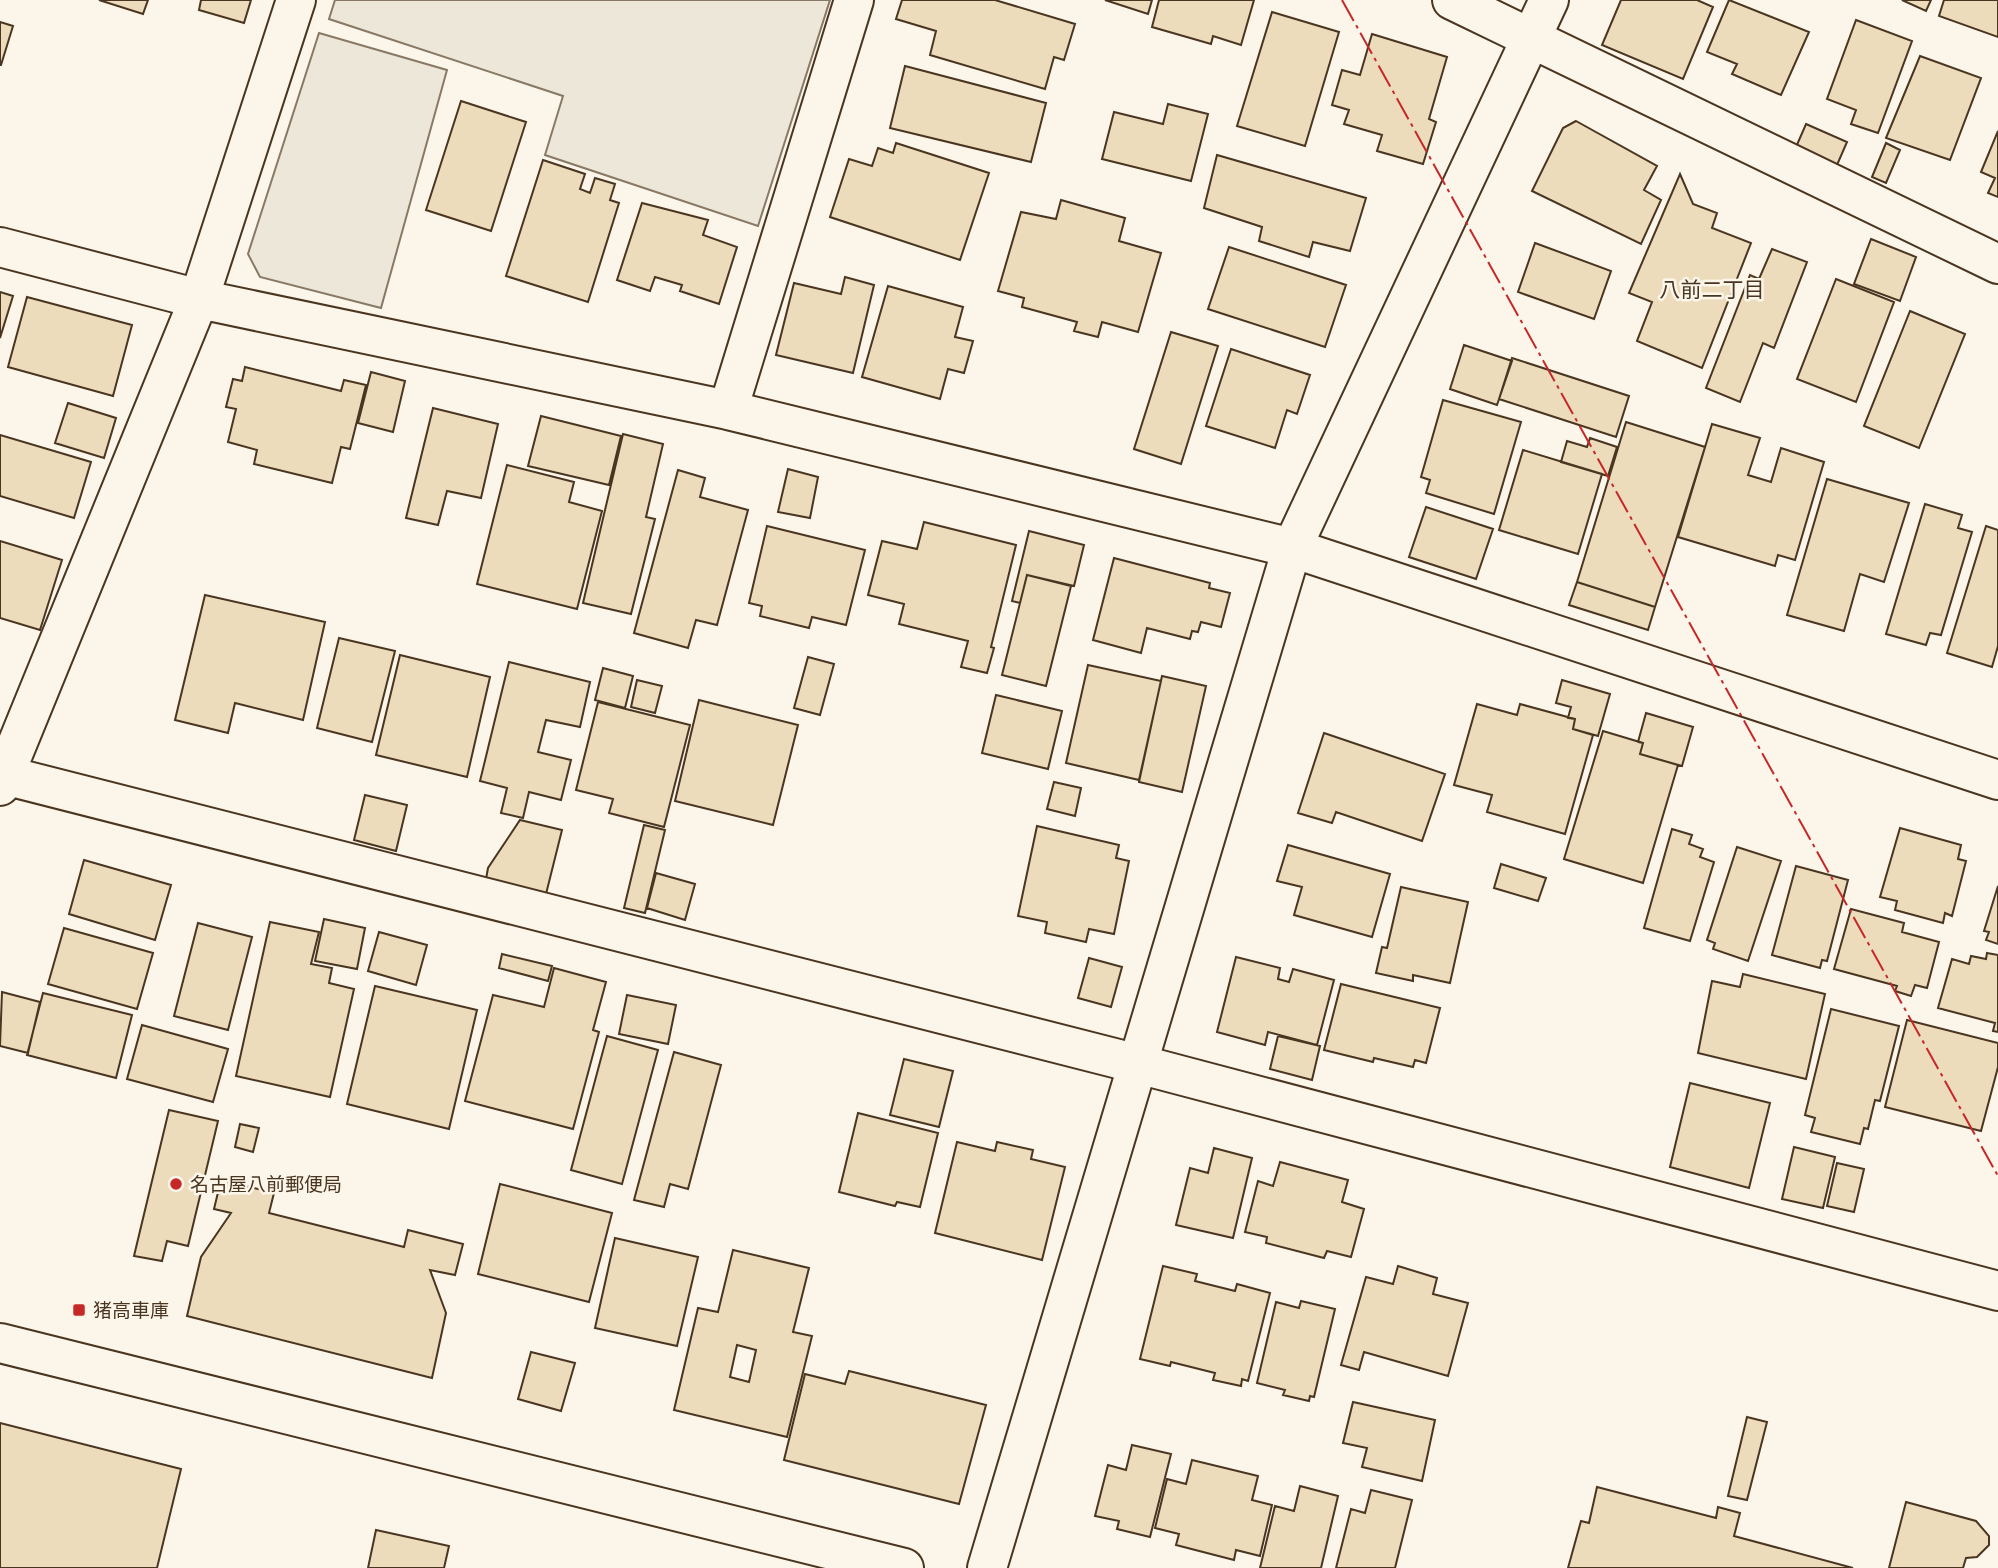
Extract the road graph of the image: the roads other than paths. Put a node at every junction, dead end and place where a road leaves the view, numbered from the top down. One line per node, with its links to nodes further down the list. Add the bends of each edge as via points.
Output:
1 (296, 0): 8 (street)
2 (855, 0): 9 (street)
3 (1452, 0): 5 (street)
4 (1549, 0): 5 (street)
5 (1531, 38): 7 (street); 10 (street)
6 (0, 247): 8 (street)
7 (1998, 264)
8 (199, 299): 9 (street); 11 (street)
9 (729, 410): 10 (street)
10 (1292, 548): 12 (street); 13 (street)
11 (2, 780): 13 (street)
12 (1998, 780)
13 (1138, 1064): 14 (street); 17 (street)
14 (1998, 1291)
15 (0, 1343): 16 (street)
16 (904, 1568)
17 (987, 1568)

